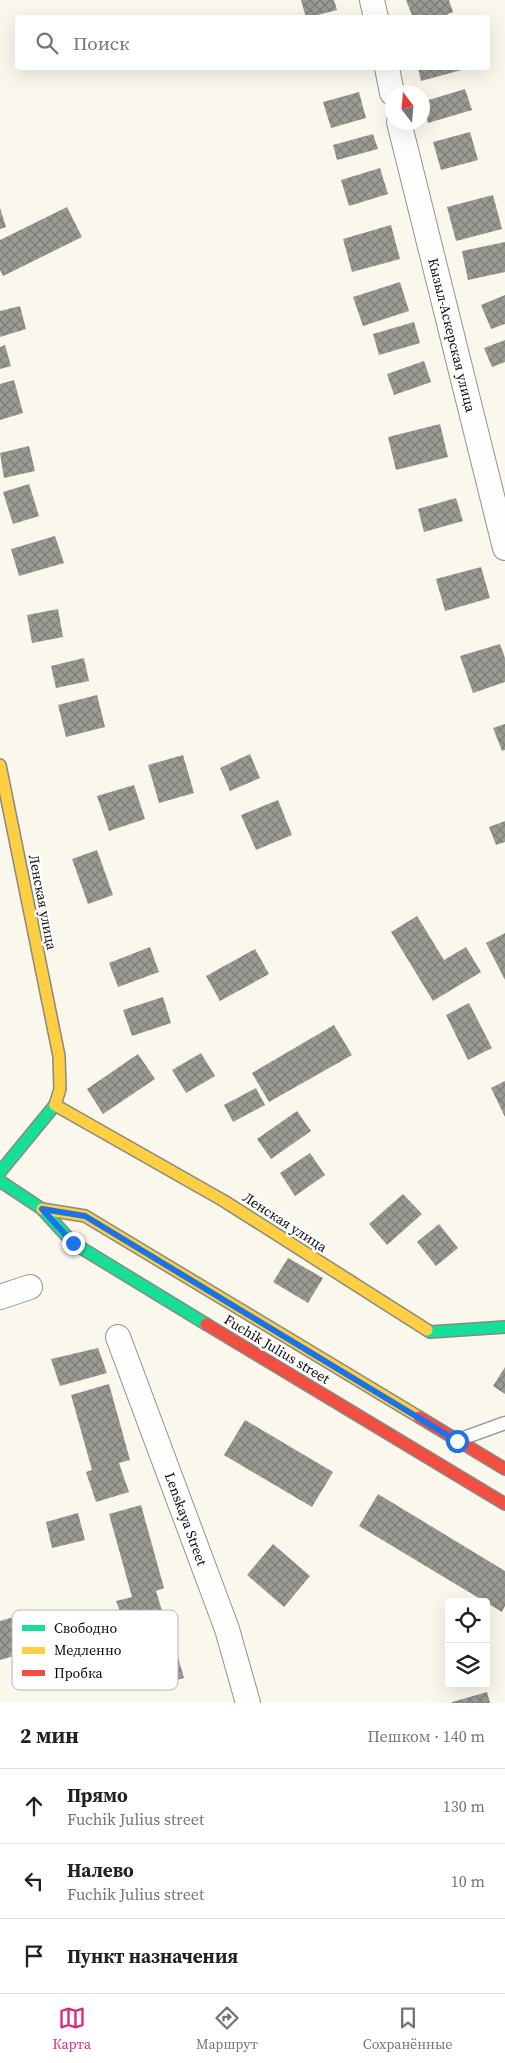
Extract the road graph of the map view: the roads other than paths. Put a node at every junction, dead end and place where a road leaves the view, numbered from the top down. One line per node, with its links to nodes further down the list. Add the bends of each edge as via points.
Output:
1 (372, 0): 2 (street)
2 (375, 15)
3 (387, 70): 4 (street)
4 (390, 85)
5 (401, 130): 6 (street, Кызыл-Аскерская улица)
6 (505, 548)
7 (0, 765): 8 (main road, Ленская улица, via 59,1056 60,1088)
8 (55, 1105): 9 (main road, Ленская улица); 14 (main road, Ленская улица, via 224,1201 430,1332)
9 (0, 1172)
10 (0, 1181): 11 (main road, Fuchik Julius street)
11 (42, 1209): 17 (main road, Fuchik Julius street, via 85,1216); 19 (main road, Fuchik Julius street, via 73,1243)
12 (30, 1287): 13 (street)
13 (0, 1297)
14 (505, 1327)
15 (118, 1337): 20 (street, Lenskaya Street, via 227,1630)
16 (505, 1423): 17 (lane)
17 (457, 1441): 18 (main road, Fuchik Julius street)
18 (505, 1469)
19 (505, 1504)
20 (248, 1703)

